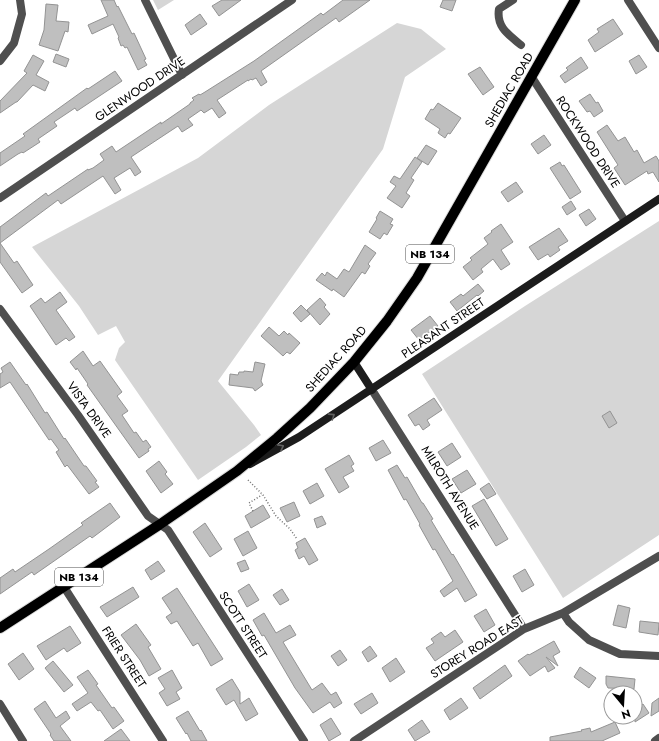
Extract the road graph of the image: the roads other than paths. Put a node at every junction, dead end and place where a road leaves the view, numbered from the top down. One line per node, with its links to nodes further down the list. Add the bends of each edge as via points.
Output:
1 (20, 0): 9 (street, via 22,14 14,43)
2 (145, 0): 10 (street)
3 (292, 0): 10 (street, GLENWOOD DRIVE)
4 (513, 0): 7 (street, via 499,9 497,18 504,31)
5 (575, 0): 11 (main road, SHEDIAC ROAD / NB 134)
6 (628, 0): 8 (street)
7 (520, 45)
8 (659, 48)
9 (0, 61)
10 (182, 75): 12 (street, GLENWOOD DRIVE)
11 (531, 76): 14 (street, ROCKWOOD DRIVE); 16 (main road, SHEDIAC ROAD / NB 134, via 417,278)
12 (0, 198)
13 (659, 199): 14 (street, PLEASANT STREET)
14 (625, 221): 17 (street, PLEASANT STREET)
15 (0, 309): 19 (street, VISTA DRIVE, via 148,516)
16 (354, 362): 17 (street, MILROTH AVENUE); 18 (main road, SHEDIAC ROAD / NB 134, via 310,408)
17 (372, 390): 18 (street, PLEASANT STREET, one-way to 17, via 299,437); 24 (street, MILROTH AVENUE)
18 (237, 471): 19 (main road, SHEDIAC ROAD / NB 134)
19 (159, 525): 21 (main road, SHEDIAC ROAD / NB 134); 30 (street, SCOTT STREET, via 168,530)
20 (659, 556): 22 (street, STOREY ROAD EAST)
21 (64, 587): 23 (main road, SHEDIAC ROAD / NB 134); 29 (street, FRIER STREET)
22 (563, 613): 24 (street, STOREY ROAD EAST); 25 (street, via 589,640 620,654)
23 (0, 628)
24 (524, 629): 31 (street, STOREY ROAD EAST)
25 (659, 656)
26 (0, 704): 28 (street)
27 (659, 738): 32 (street)
28 (23, 741)
29 (163, 741)
30 (304, 741)
31 (354, 741)
32 (655, 741)

